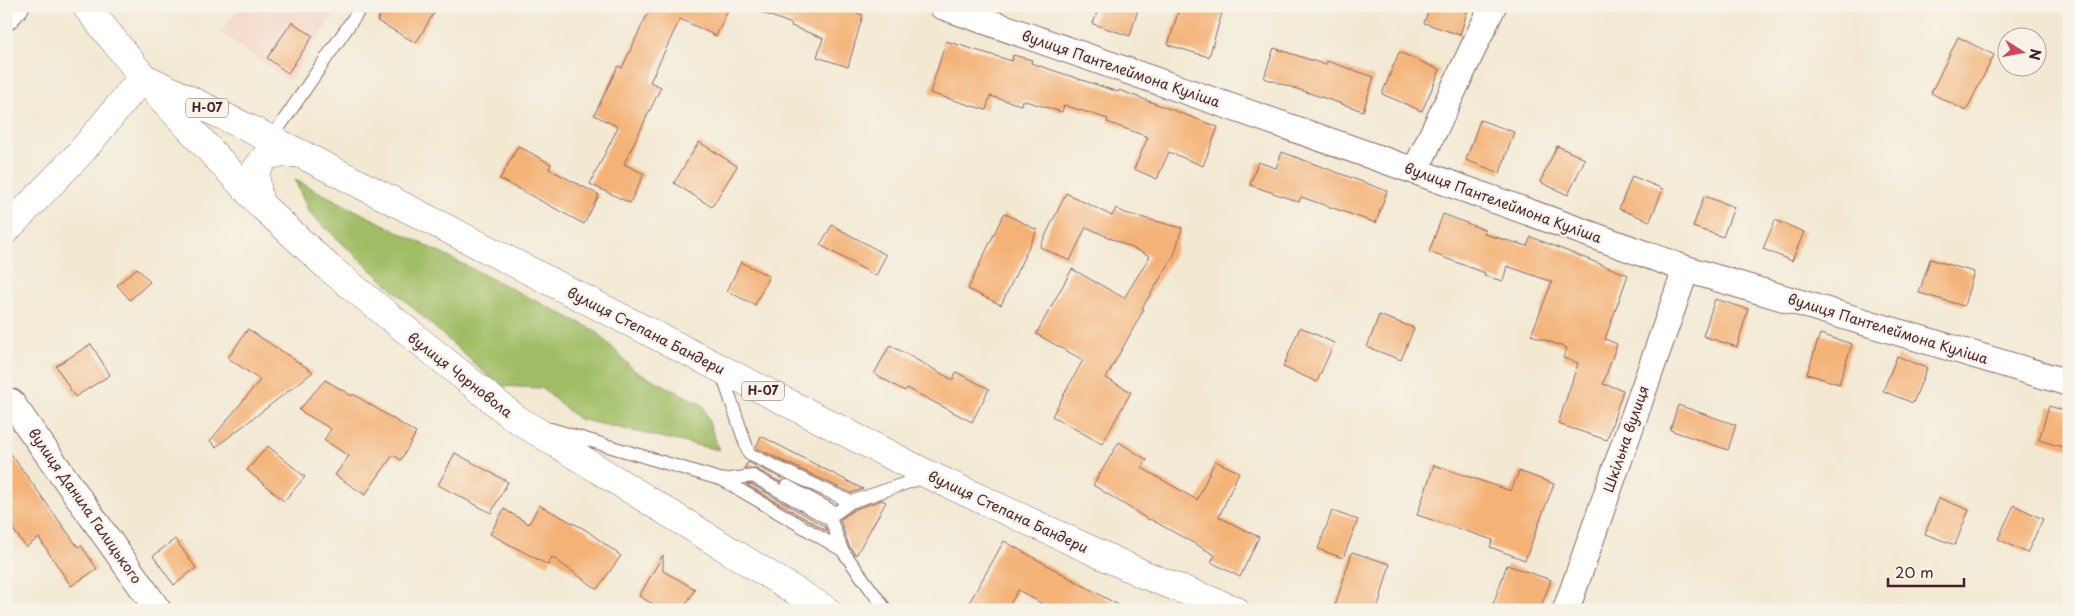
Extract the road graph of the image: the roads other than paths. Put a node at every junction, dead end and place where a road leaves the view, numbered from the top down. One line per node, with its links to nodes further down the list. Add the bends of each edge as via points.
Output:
1 (16, 6): 6 (street)
2 (86, 6): 7 (main road, Н-07)
3 (362, 6): 8 (lane)
4 (942, 6): 10 (street, вулиця Пантелеймона Куліша)
5 (1493, 6): 10 (street)
6 (6, 17)
7 (143, 77): 8 (main road, вулиця Степана Бандери / Н-07); 11 (main road, вулиця Чорновола); 12 (main road, via 81,152)
8 (271, 139): 9 (main road, вулиця Степана Бандери / Н-07)
9 (299, 153): 11 (main road, via 268,154 255,171); 14 (main road, вулиця Степана Бандери / Н-07)
10 (1415, 171): 13 (street, вулиця Пантелеймона Куліша)
11 (259, 203): 17 (main road, вулиця Чорновола, via 328,267)
12 (6, 230)
13 (1686, 269): 15 (street, вулиця Пантелеймона Куліша); 25 (street, Шкільна вулиця)
14 (720, 369): 18 (main road, вулиця Степана Бандери / Н-07); 18 (lane, via 749,454 851,502)
15 (2069, 383)
16 (9, 403): 21 (street, вулиця Данила Галицького)
17 (515, 418): 19 (lane); 22 (main road, вулиця Чорновола)
18 (929, 475): 24 (main road, вулиця Степана Бандери / Н-07, via 1145,575)
19 (723, 480): 20 (lane); 20 (lane, via 753,476 831,520)
20 (842, 550): 23 (lane)
21 (158, 610)
22 (826, 610)
23 (886, 610)
24 (1235, 610)
25 (1566, 610)

